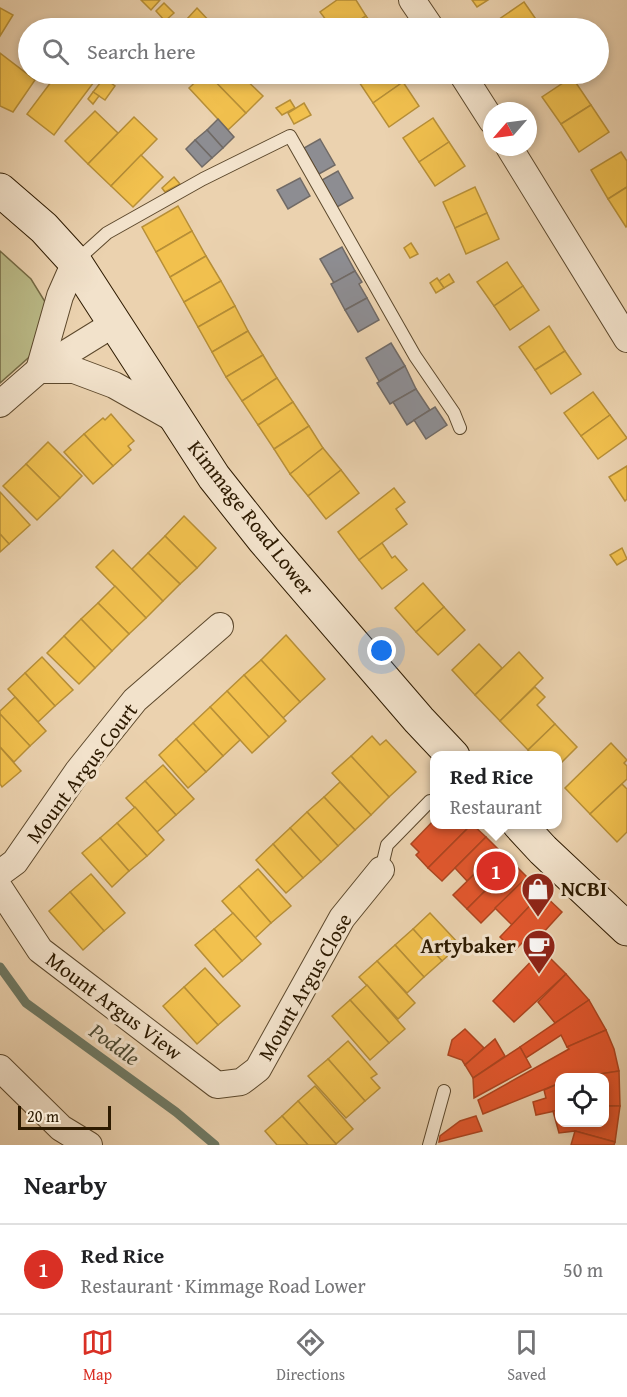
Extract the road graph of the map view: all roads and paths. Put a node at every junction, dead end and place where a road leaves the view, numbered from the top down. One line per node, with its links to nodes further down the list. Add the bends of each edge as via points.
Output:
1 (412, 0): 2 (street)
2 (424, 18)
3 (468, 84): 4 (street)
4 (483, 107)
5 (515, 156): 9 (street)
6 (0, 190): 7 (main road, Kimmage Road Lower, via 44,228)
7 (75, 262): 8 (main road, Kimmage Road Lower); 10 (street, via 60,296); 13 (lane, via 107,233 290,136)
8 (115, 323): 10 (street); 12 (main road, Kimmage Road Lower)
9 (627, 339)
10 (39, 370): 11 (street); 12 (street, via 74,370 114,385)
11 (0, 404)
12 (176, 420): 15 (main road, Kimmage Road Lower, via 214,477 264,540)
13 (460, 428)
14 (220, 626): 19 (street, Mount Argus Court, via 135,700 78,771 15,862)
15 (448, 751)
16 (430, 801): 18 (lane, via 387,845)
17 (523, 829): 21 (main road)
18 (381, 870): 23 (street, Mount Argus Close, via 342,918 258,1069 241,1082)
19 (0, 873)
20 (0, 889): 23 (street, Mount Argus View, via 40,950)
21 (627, 929)
22 (0, 1068): 25 (street, via 61,1128)
23 (217, 1085)
24 (444, 1091): 26 (lane)
25 (89, 1145)
26 (429, 1145)

